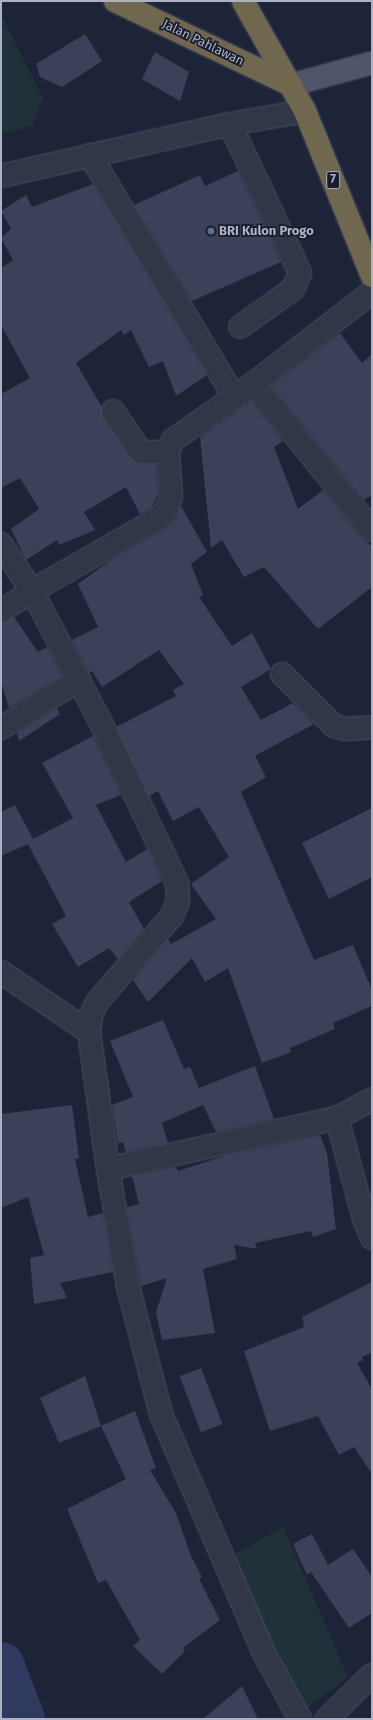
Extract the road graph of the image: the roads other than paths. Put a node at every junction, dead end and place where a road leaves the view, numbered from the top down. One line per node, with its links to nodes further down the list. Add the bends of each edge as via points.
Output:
1 (115, 1): 4 (highway, Jalan Pahlawan)
2 (243, 1): 4 (highway, 7)
3 (372, 62): 4 (main road)
4 (291, 85): 5 (highway, 7)
5 (305, 111): 6 (street); 9 (highway, 7)
6 (230, 124): 7 (street); 11 (street, via 300,273 293,289)
7 (90, 155): 8 (street); 13 (street)
8 (1, 176)
9 (372, 276)
10 (372, 292): 12 (street)
11 (240, 327)
12 (254, 384): 13 (street); 16 (street)
13 (235, 398): 15 (street, via 186,429 173,440)
14 (113, 411): 15 (street, via 141,452)
15 (168, 452): 18 (street, via 171,496 168,509 160,518)
16 (372, 530)
17 (1, 544): 18 (street)
18 (32, 591): 19 (street); 21 (street)
19 (1, 611)
20 (282, 674): 22 (street, via 330,723 346,729)
21 (79, 680): 23 (street); 25 (street, via 177,883 178,901 172,916 97,1002 91,1015)
22 (372, 727)
23 (1, 728)
24 (1, 972): 25 (street)
25 (89, 1032): 28 (street)
26 (372, 1099): 27 (street)
27 (337, 1118): 28 (street); 29 (street, via 364,1219)
28 (108, 1169): 31 (street, via 128,1286 161,1414 264,1653)
29 (372, 1238)
30 (372, 1674): 32 (street)
31 (300, 1719)
32 (327, 1719)

